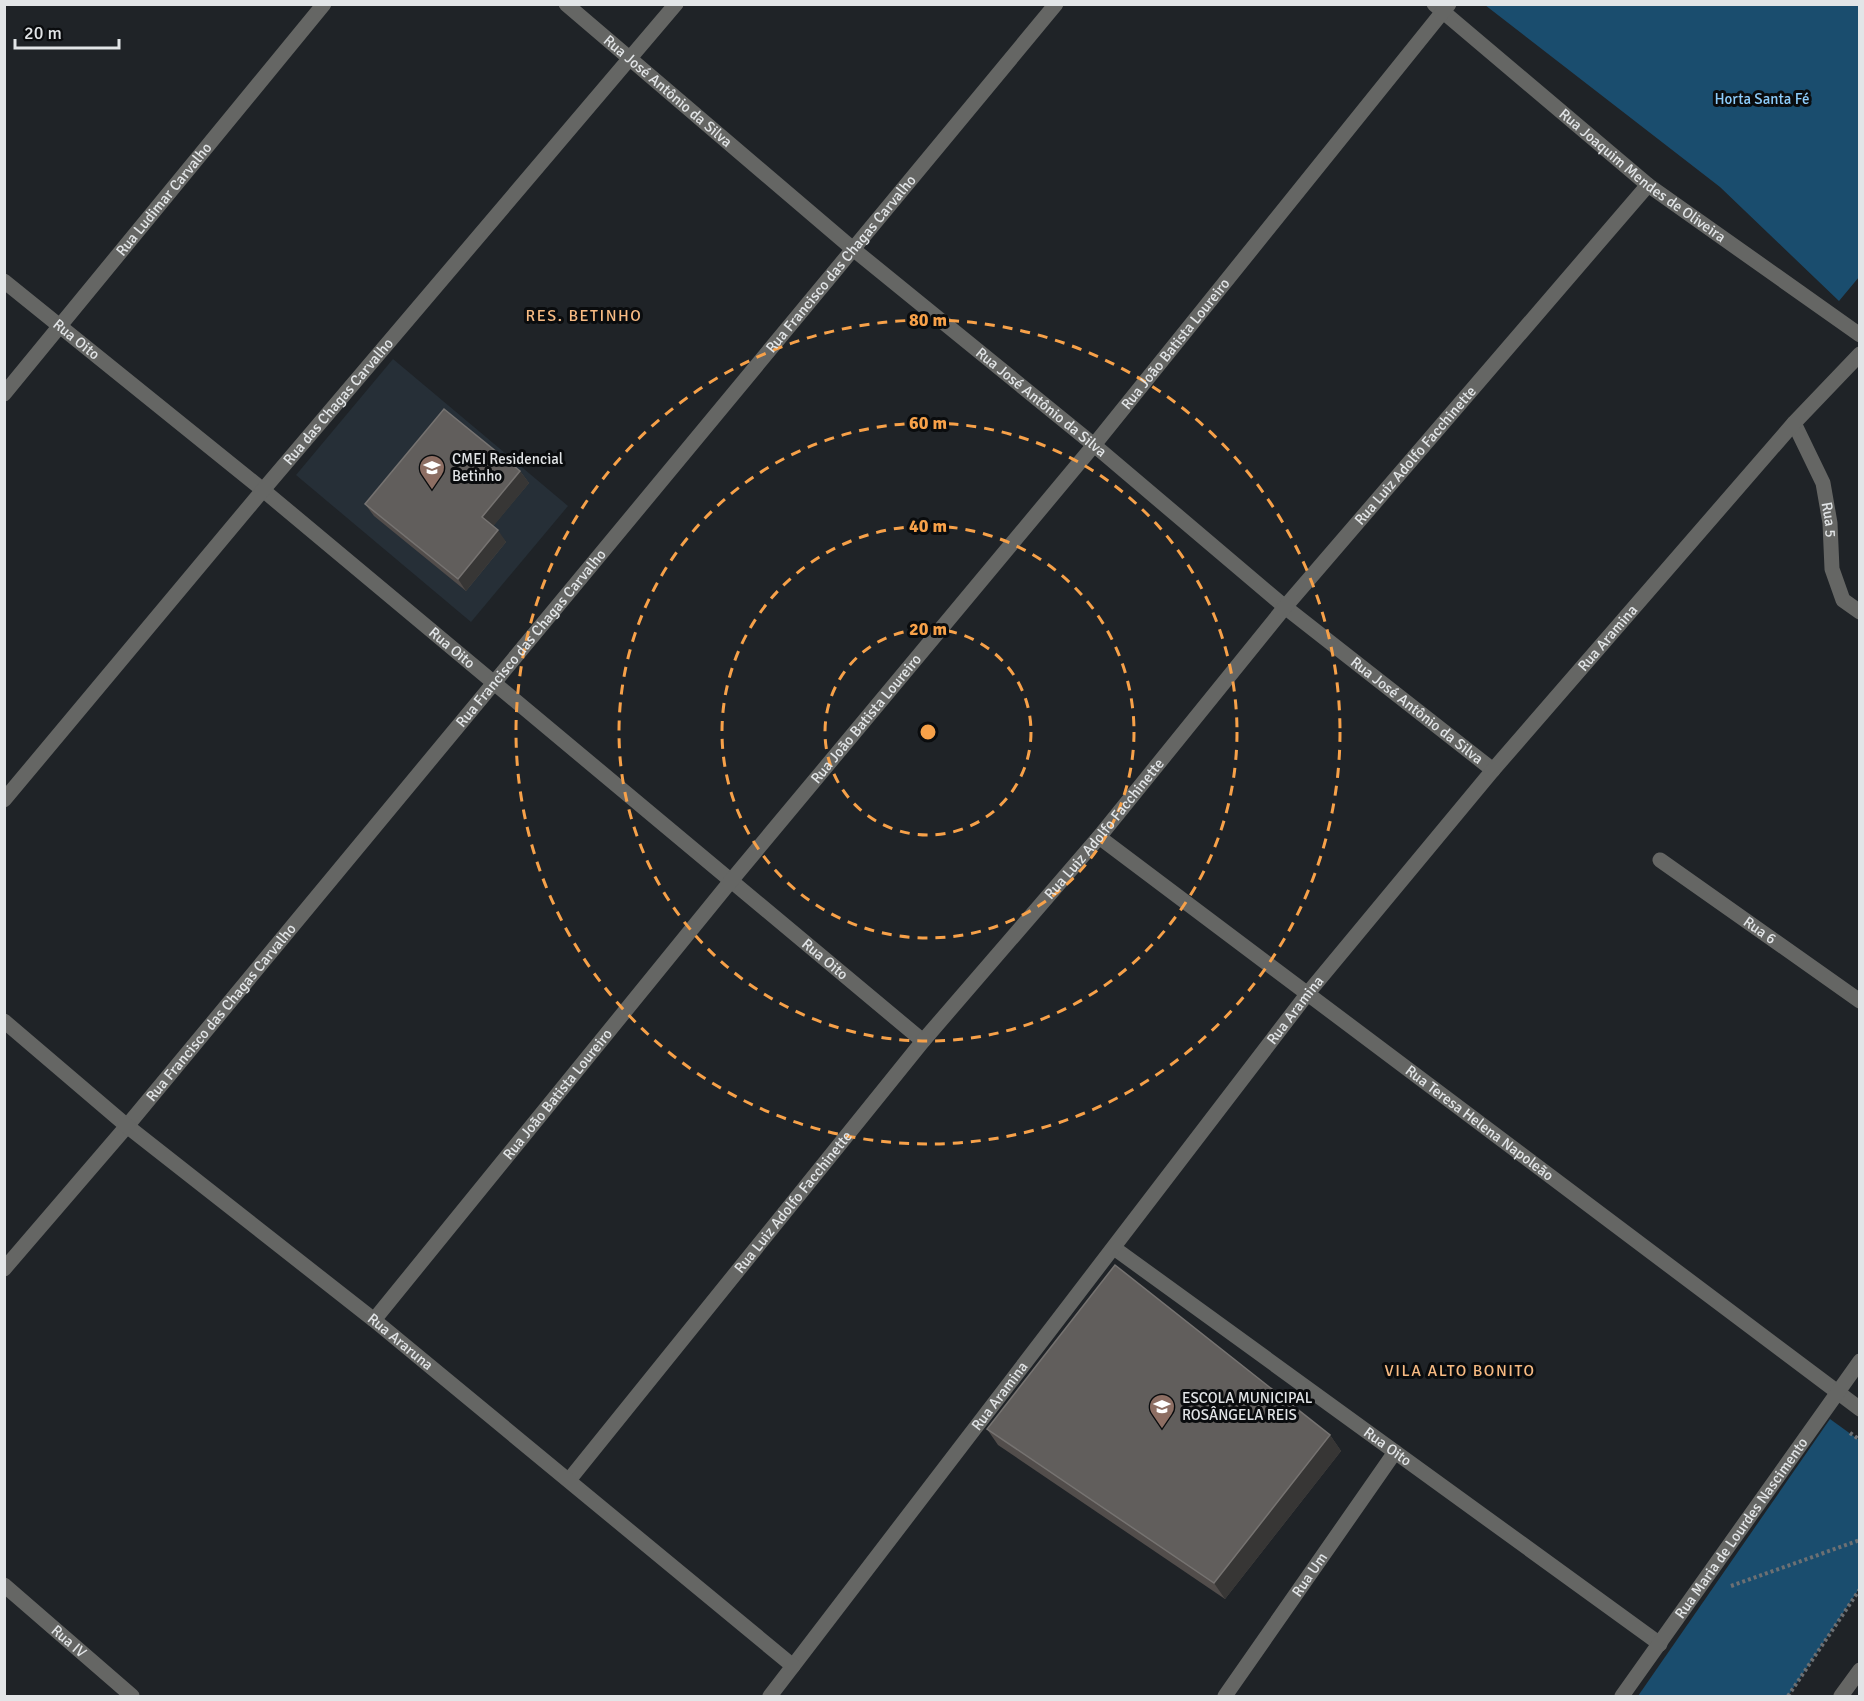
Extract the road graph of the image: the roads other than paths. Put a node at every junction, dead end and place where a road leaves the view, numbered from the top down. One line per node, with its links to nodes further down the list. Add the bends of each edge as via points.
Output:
1 (324, 4): 10 (street, Rua Ludimar Carvalho)
2 (566, 4): 6 (street, Rua José Antônio da Silva)
3 (675, 4): 6 (street, Rua das Chagas Carvalho)
4 (1056, 4): 8 (street, Rua Francisco das Chagas Carvalho)
5 (1442, 7): 7 (street, Rua Joaquim Mendes de Oliveira); 15 (street, Rua João Batista Loureiro)
6 (631, 59): 8 (street, Rua José Antônio da Silva); 16 (street, Rua das Chagas Carvalho)
7 (1648, 185): 11 (street, Rua Joaquim Mendes de Oliveira); 17 (street, Rua Luiz Adolfo Facchinette)
8 (853, 249): 15 (street, Rua José Antônio da Silva); 19 (street, Rua Francisco das Chagas Carvalho)
9 (4, 282): 10 (street, Rua Oito)
10 (59, 328): 13 (street, Rua Ludimar Carvalho); 16 (street, Rua Oito)
11 (1860, 335)
12 (1860, 354): 14 (street, Rua Aramina)
13 (4, 394)
14 (1794, 423): 18 (street, Rua 5, via 1823,483 1832,569 1843,600); 20 (street, Rua Aramina)
15 (1094, 445): 17 (street, Rua José Antônio da Silva); 24 (street, Rua João Batista Loureiro)
16 (263, 490): 19 (street, Rua Oito); 21 (street, Rua das Chagas Carvalho)
17 (1286, 607): 20 (street, Rua José Antônio da Silva); 22 (street, Rua Luiz Adolfo Facchinette)
18 (1860, 612)
19 (493, 683): 24 (street, Rua Oito); 29 (street, Rua Francisco das Chagas Carvalho)
20 (1493, 770): 25 (street, Rua Aramina)
21 (4, 800)
22 (1099, 837): 25 (street, Rua Teresa Helena Napoleão); 28 (street, Rua Luiz Adolfo Facchinette)
23 (1660, 860): 26 (street, Rua 6)
24 (729, 882): 28 (street, Rua Oito); 32 (street, Rua João Batista Loureiro)
25 (1308, 993): 30 (street, Rua Aramina); 34 (street, Rua Teresa Helena Napoleão)
26 (1860, 1001)
27 (4, 1021): 29 (street, Rua Araruna)
28 (923, 1041): 37 (street, Rua Luiz Adolfo Facchinette)
29 (127, 1126): 31 (street, Rua Francisco das Chagas Carvalho); 32 (street, Rua Araruna)
30 (1114, 1248): 36 (street, Rua Oito); 40 (street, Rua Aramina)
31 (4, 1269)
32 (374, 1320): 37 (street, Rua Araruna)
33 (1860, 1361): 34 (street, Rua Maria de Lourdes Nascimento)
34 (1838, 1393): 35 (street, Rua Teresa Helena Napoleão); 39 (street, Rua Maria de Lourdes Nascimento)
35 (1860, 1409)
36 (1395, 1452): 39 (street, Rua Oito); 44 (street, Rua Um)
37 (569, 1480): 40 (street, Rua Araruna)
38 (4, 1585): 42 (street, Rua IV)
39 (1660, 1644): 45 (street, Rua Maria de Lourdes Nascimento)
40 (793, 1666): 43 (street, Rua Aramina)
41 (1860, 1670): 46 (street)
42 (132, 1696)
43 (770, 1696)
44 (1225, 1696)
45 (1622, 1696)
46 (1841, 1696)

